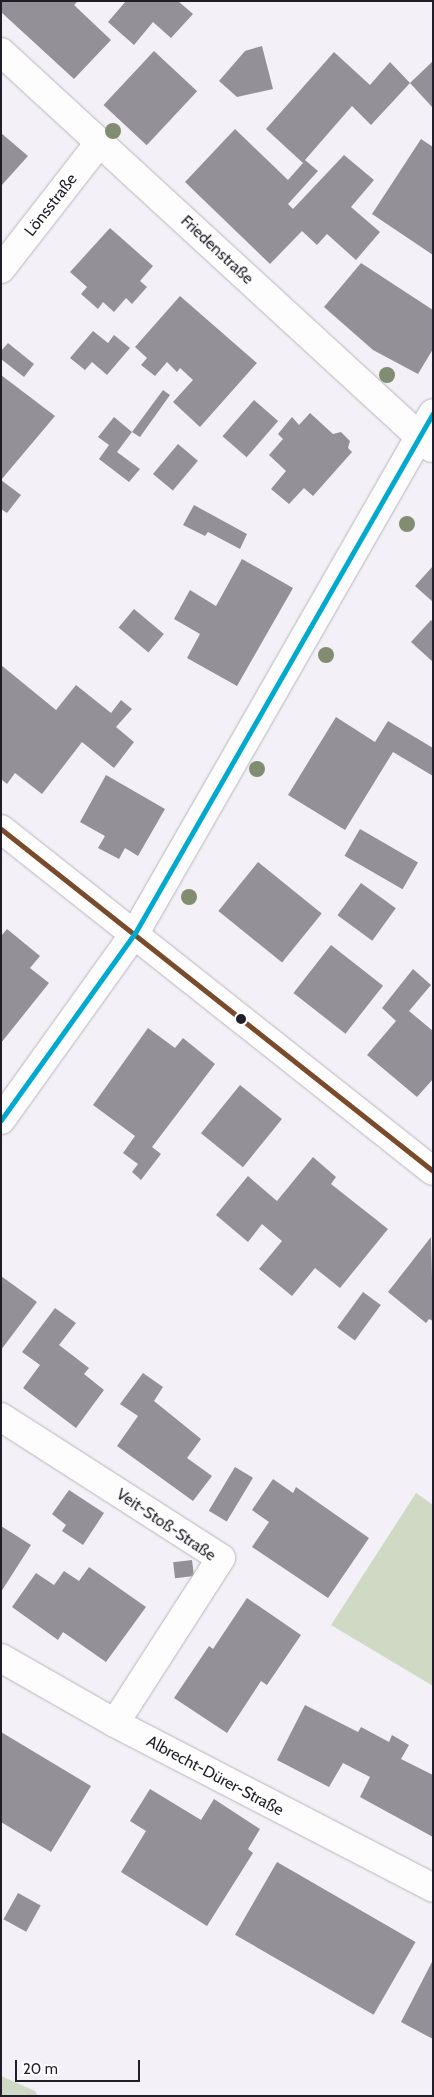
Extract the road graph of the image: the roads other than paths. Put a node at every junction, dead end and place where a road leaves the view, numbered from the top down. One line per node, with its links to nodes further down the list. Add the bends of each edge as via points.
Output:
1 (1, 52): 2 (street, Friedenstraße)
2 (100, 142): 3 (street, Lönsstraße); 5 (street, Friedenstraße)
3 (1, 269)
4 (433, 413): 5 (street)
5 (426, 443): 7 (street)
6 (1, 829): 7 (street)
7 (135, 933): 8 (street); 9 (street)
8 (1, 1120)
9 (433, 1171)
10 (1, 1417): 12 (street, Veit-Stoß-Straße, via 221,1558)
11 (1, 1658): 12 (street, Albrecht-Dürer-Straße)
12 (116, 1723): 13 (street, Albrecht-Dürer-Straße)
13 (433, 1888)

